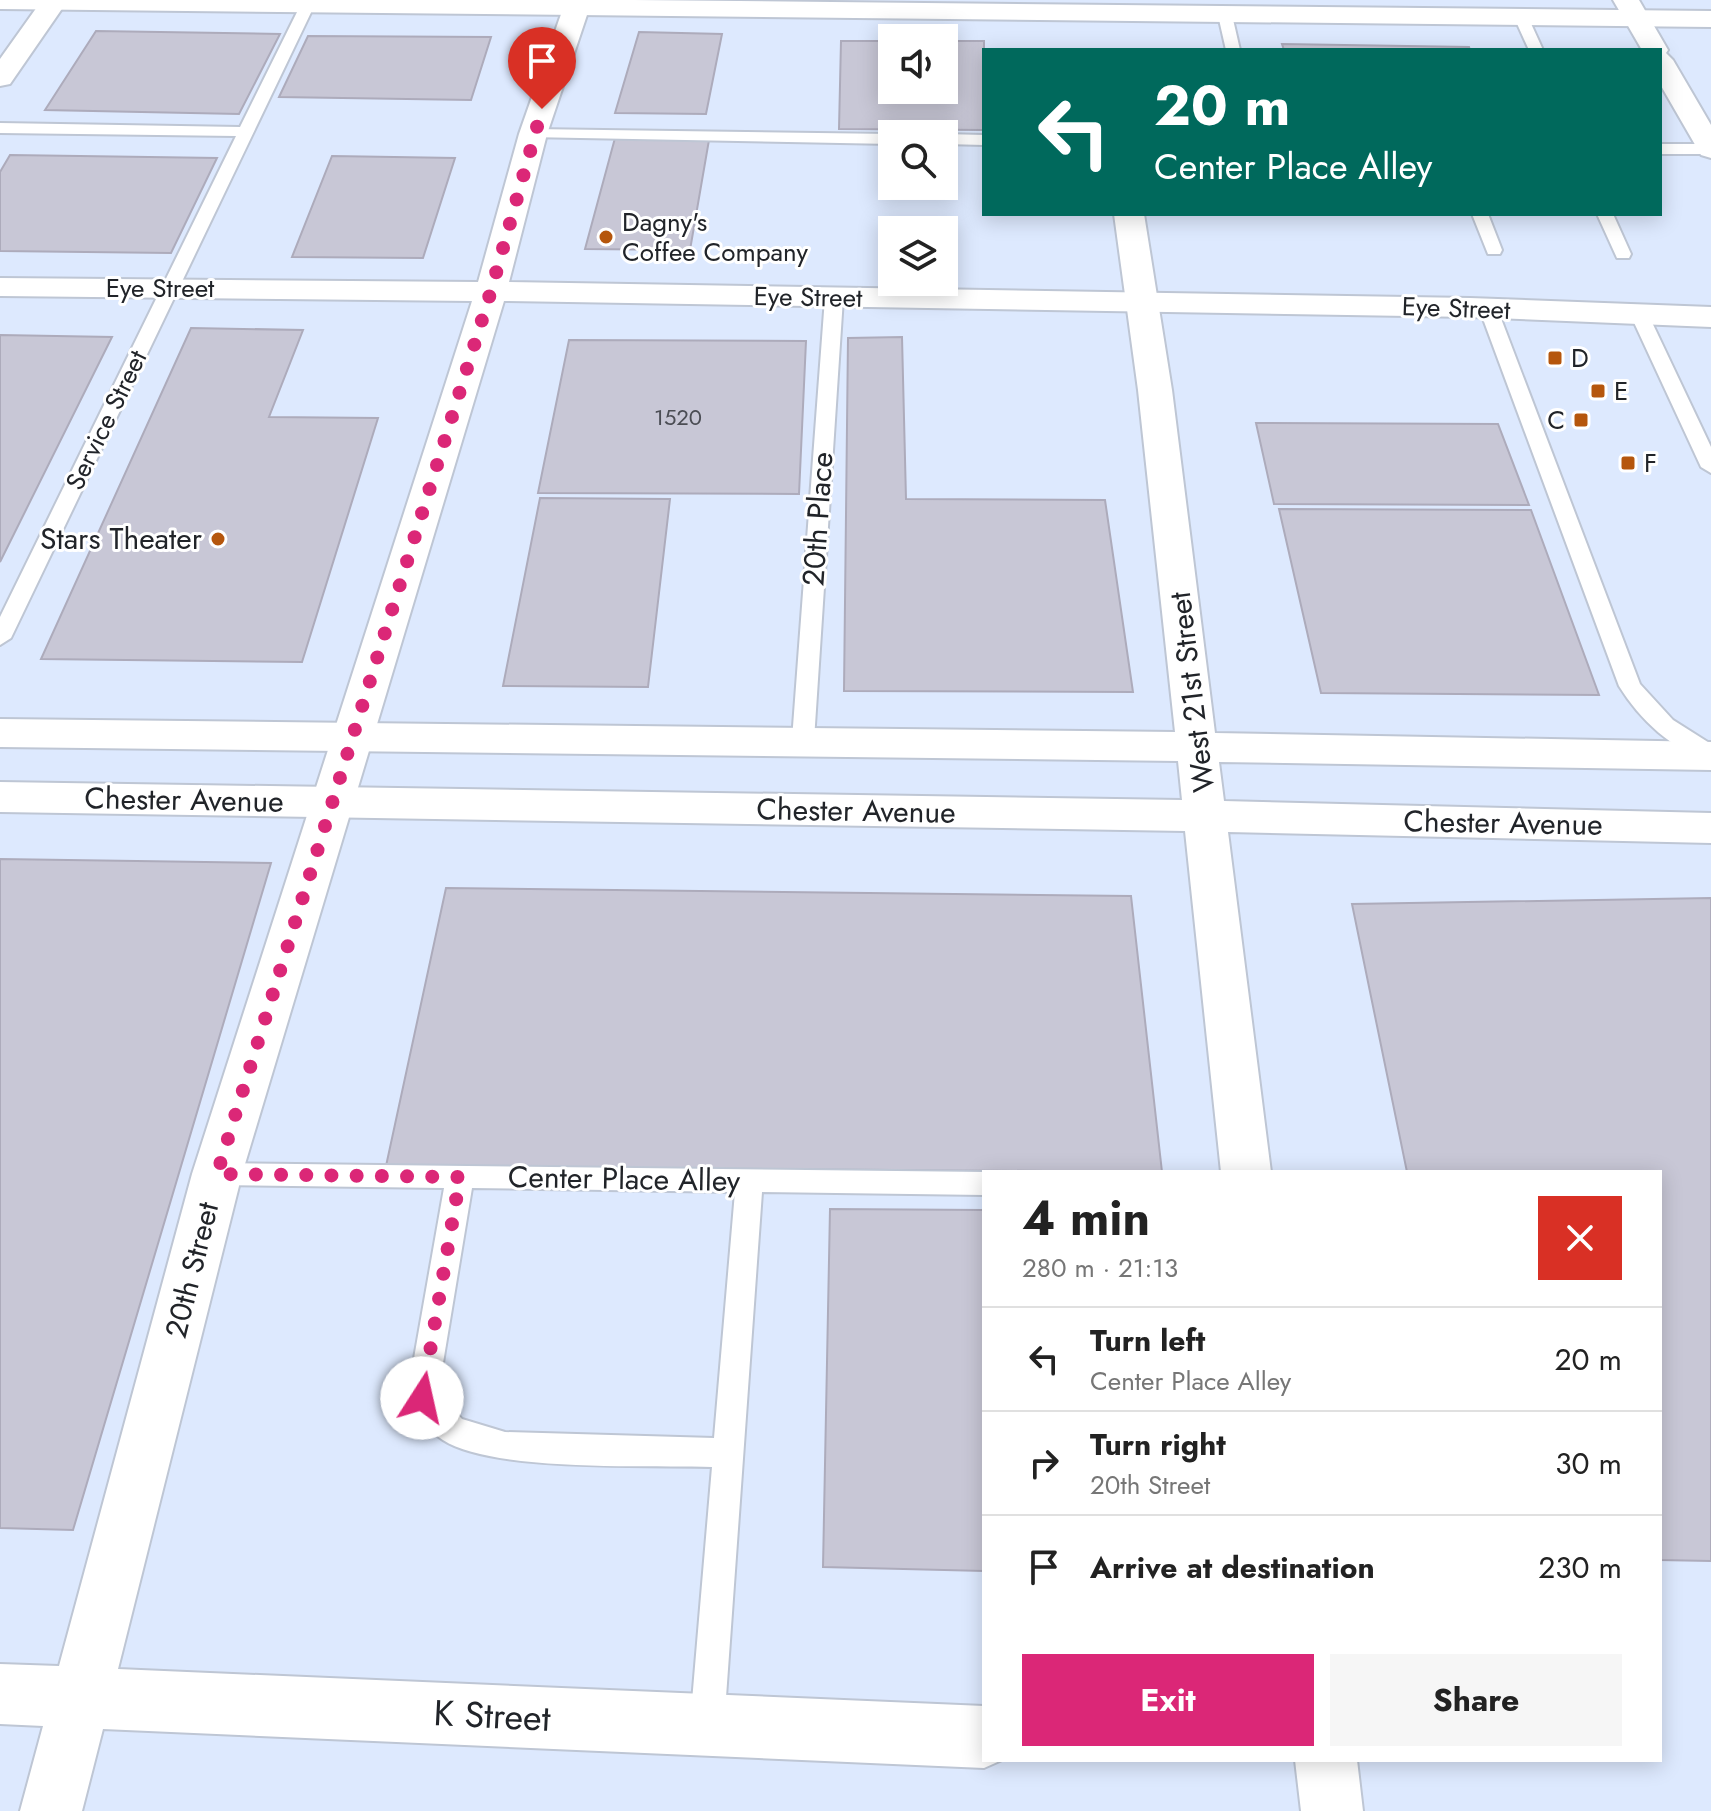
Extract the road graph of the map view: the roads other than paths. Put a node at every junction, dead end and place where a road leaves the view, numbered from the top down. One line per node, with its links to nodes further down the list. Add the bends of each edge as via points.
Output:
1 (0, 1): 2 (street)
2 (54, 1): 3 (street); 14 (street)
3 (309, 2): 4 (street); 16 (lane, Service Street)
4 (578, 4): 7 (street); 17 (street, 20th Street)
5 (1631, 9): 8 (street); 9 (street); 12 (street)
6 (1225, 15): 7 (street); 8 (street); 10 (lane)
7 (1103, 17)
8 (1521, 17): 11 (lane)
9 (1711, 19)
10 (1233, 48)
11 (1535, 48)
12 (1654, 48)
13 (1662, 63): 22 (street)
14 (0, 78)
15 (0, 128): 16 (lane)
16 (246, 132): 29 (lane, Service Street)
17 (533, 134): 18 (lane); 30 (street, 20th Street)
18 (878, 139)
19 (958, 139): 20 (lane)
20 (982, 140)
21 (1662, 149): 22 (lane)
22 (1711, 149)
23 (1129, 216): 32 (street, West 21st Street)
24 (1481, 216): 26 (lane)
25 (1606, 216): 27 (lane)
26 (1494, 250)
27 (1623, 254)
28 (0, 287): 29 (street, Eye Street)
29 (169, 288): 30 (street, Eye Street); 37 (lane, Service Street)
30 (491, 291): 31 (street, Eye Street); 39 (street, 20th Street)
31 (834, 298): 32 (street, Eye Street); 40 (lane, 20th Place)
32 (1144, 301): 33 (street, Eye Street); 41 (street, West 21st Street)
33 (1488, 308): 34 (street, Eye Street); 42 (lane, via 1630,686 1650,716)
34 (1640, 316): 35 (street, Eye Street); 36 (lane)
35 (1711, 317)
36 (1711, 467)
37 (0, 638)
38 (0, 733): 39 (street)
39 (353, 735): 40 (street); 44 (street, 20th Street)
40 (803, 740): 41 (street)
41 (1199, 749): 42 (street); 45 (street, West 21st Street)
42 (1711, 754)
43 (0, 797): 44 (street, Chester Avenue)
44 (333, 803): 45 (street, Chester Avenue); 48 (street, 20th Street)
45 (1207, 816): 46 (street, Chester Avenue); 47 (street, West 21st Street)
46 (1711, 828)
47 (1246, 1170)
48 (217, 1174): 49 (lane, Center Place Alley); 54 (street, 20th Street)
49 (460, 1177): 50 (lane, Center Place Alley); 52 (lane, via 422,1398 453,1430 505,1446)
50 (749, 1180): 51 (lane, Center Place Alley); 52 (lane)
51 (982, 1183)
52 (729, 1453): 55 (lane)
53 (0, 1694): 54 (street, K Street)
54 (84, 1695): 55 (street, K Street); 58 (street, 20th Street)
55 (707, 1725): 56 (street, K Street)
56 (982, 1737)
57 (1326, 1762): 59 (street)
58 (51, 1811)
59 (1332, 1811)

